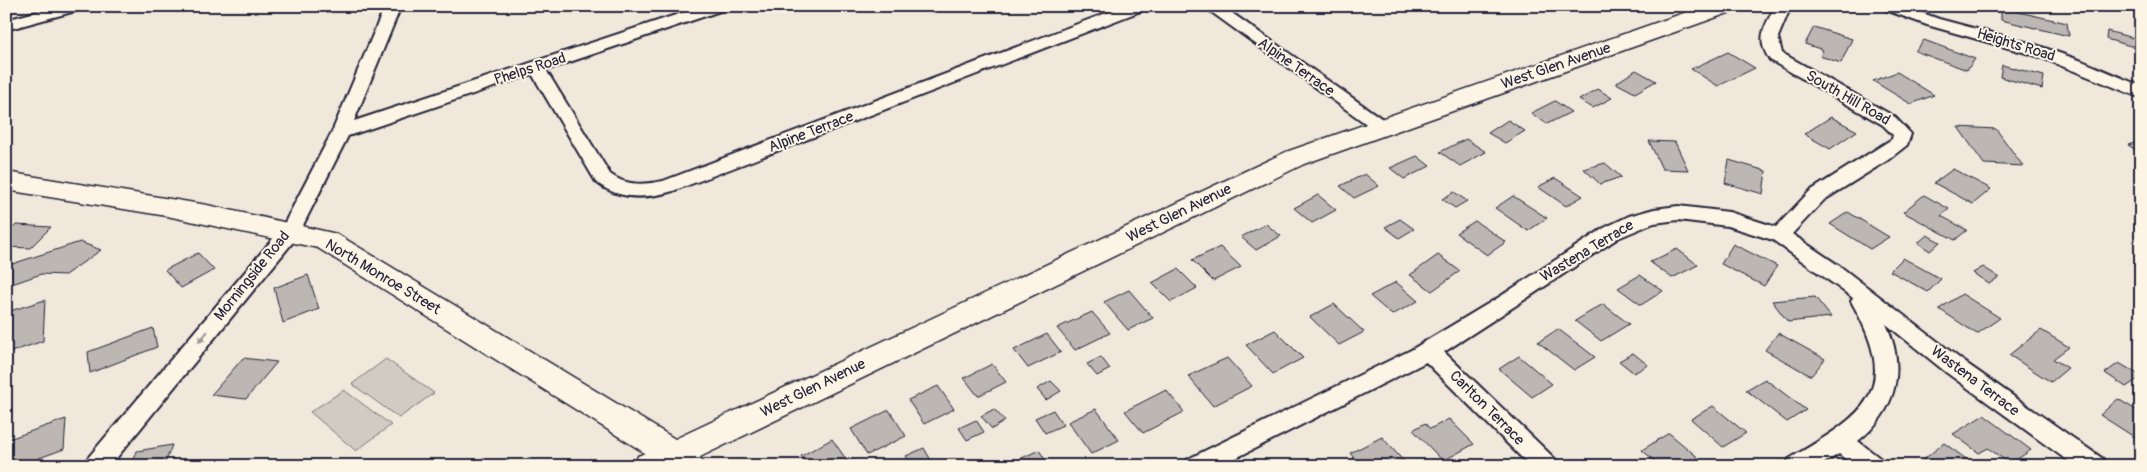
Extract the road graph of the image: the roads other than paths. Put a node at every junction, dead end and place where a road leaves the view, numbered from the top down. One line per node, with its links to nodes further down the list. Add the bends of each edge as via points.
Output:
1 (77, 6): 9 (street)
2 (393, 6): 15 (street, Morningside Road)
3 (720, 6): 11 (street, Phelps Road)
4 (1140, 6): 11 (street, Alpine Terrace, via 649,191 617,187 603,178)
5 (1211, 6): 14 (street, Alpine Terrace)
6 (1726, 6): 14 (street, West Glen Avenue)
7 (1783, 6): 18 (street, South Hill Road, via 1768,39 1776,56 1890,121 1902,134 1901,141 1882,158 1823,191 1805,205)
8 (1889, 6): 10 (street, Heights Road)
9 (6, 25)
10 (2031, 48): 12 (street); 13 (street, Heights Road)
11 (536, 67): 15 (street, Phelps Road)
12 (2141, 76)
13 (2141, 93)
14 (1382, 127): 22 (street, West Glen Avenue, via 1295,158)
15 (341, 132): 17 (street, Morningside Road)
16 (6, 181): 17 (street, North Monroe Street, via 127,199)
17 (290, 232): 22 (street, North Monroe Street, via 327,241); 23 (street, Morningside Road, one-way to 23)
18 (1780, 235): 19 (street, Wastena Terrace); 20 (street, Wastena Terrace, via 1729,218 1703,214 1678,213 1636,221 1611,233)
19 (1850, 285): 21 (street, via 1874,319 1883,341 1887,364 1885,387 1877,405 1863,424); 28 (street, Wastena Terrace, via 1963,373)
20 (1428, 350): 24 (street, Wastena Terrace); 25 (street, Carlton Terrace)
21 (1839, 440): 26 (street); 27 (street)
22 (672, 462)
23 (96, 466)
24 (1197, 466)
25 (1546, 466)
26 (1798, 466)
27 (1872, 466)
28 (2094, 466)

